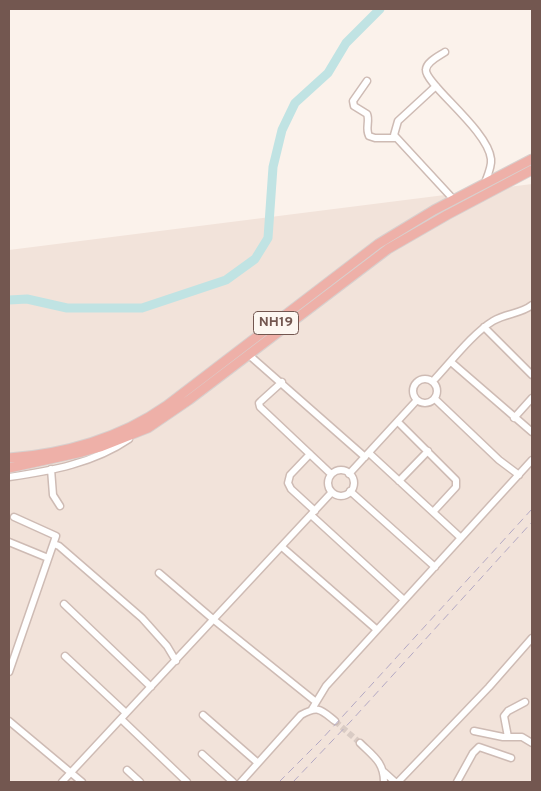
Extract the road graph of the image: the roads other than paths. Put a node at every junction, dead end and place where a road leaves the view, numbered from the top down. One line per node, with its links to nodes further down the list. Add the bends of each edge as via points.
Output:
1 (444, 52): 3 (street, via 426,70)
2 (367, 81): 4 (street, via 353,101 354,106 368,116 370,136)
3 (436, 86): 4 (street, via 398,121); 7 (street, via 472,124 490,155 491,164)
4 (395, 138): 8 (street)
5 (532, 159): 7 (highway, NH19)
6 (532, 170): 13 (highway, NH19, via 403,239)
7 (484, 184): 8 (highway, NH19)
8 (454, 200): 28 (highway, NH19, via 378,244 144,421 81,445)
9 (532, 304): 10 (street)
10 (526, 309): 11 (street); 12 (street)
11 (532, 315)
12 (484, 327): 14 (street); 15 (street)
13 (249, 354): 17 (street); 23 (highway, NH19, via 174,411)
14 (451, 362): 16 (street); 21 (street)
15 (532, 375)
16 (433, 381): 18 (street, via 438,391); 20 (street, via 425,378 417,381 413,392)
17 (282, 382): 26 (street, via 261,401 260,407); 27 (street)
18 (435, 398): 20 (street, via 428,403); 34 (street)
19 (532, 398): 21 (street)
20 (417, 400): 22 (street)
21 (514, 418): 24 (street)
22 (398, 422): 25 (street); 27 (street)
23 (140, 431): 30 (highway, NH19, via 76,454); 31 (street, via 116,448)
24 (532, 432)
25 (428, 452): 36 (street); 40 (street, via 457,482)
26 (310, 454): 32 (street); 41 (street, via 290,475 288,482)
27 (367, 455): 33 (street); 36 (street)
28 (9, 458)
29 (532, 460): 34 (street)
30 (9, 468)
31 (51, 469): 35 (street); 39 (street, via 53,495)
32 (331, 474): 33 (street, via 342,470); 38 (street, via 328,481)
33 (349, 474): 37 (street, via 353,480)
34 (519, 475): 43 (street)
35 (9, 477)
36 (399, 481): 40 (street)
37 (350, 491): 38 (street, via 339,496); 48 (street)
38 (332, 492): 41 (street)
39 (60, 506)
40 (433, 512): 43 (street)
41 (313, 513): 46 (street); 50 (street)
42 (14, 516): 45 (street, via 56,536)
43 (462, 538): 48 (street)
44 (9, 542): 47 (street)
45 (54, 544): 47 (street); 56 (street, via 142,618 167,646)
46 (282, 547): 52 (street); 53 (street)
47 (48, 558): 57 (street)
48 (434, 567): 50 (street)
49 (160, 573): 52 (street)
50 (404, 600): 53 (street)
51 (64, 604): 58 (street)
52 (214, 620): 56 (street); 60 (street)
53 (376, 629): 60 (street, via 326,686)
54 (532, 638): 83 (street)
55 (65, 656): 61 (street)
56 (176, 662): 58 (street)
57 (9, 672)
58 (152, 687): 61 (street)
59 (525, 702): 67 (street, via 508,710 504,716)
60 (314, 705): 65 (street); 72 (street, via 292,724)
61 (126, 714): 63 (street)
62 (203, 715): 72 (street)
63 (121, 719): 75 (street); 79 (street)
64 (9, 721): 75 (street)
65 (335, 721)
66 (474, 731): 67 (street)
67 (508, 737): 69 (street, via 522,737)
68 (360, 743): 74 (street, via 379,762)
69 (532, 743)
70 (202, 754): 80 (street)
71 (511, 758): 84 (street, via 479,747)
72 (258, 763): 81 (street)
73 (127, 770): 78 (street)
74 (384, 772): 82 (street); 83 (street)
75 (71, 773): 76 (street); 77 (street)
76 (62, 782)
77 (82, 782)
78 (140, 782)
79 (187, 782)
80 (233, 782)
81 (241, 782)
82 (384, 782)
83 (396, 782)
84 (457, 782)

